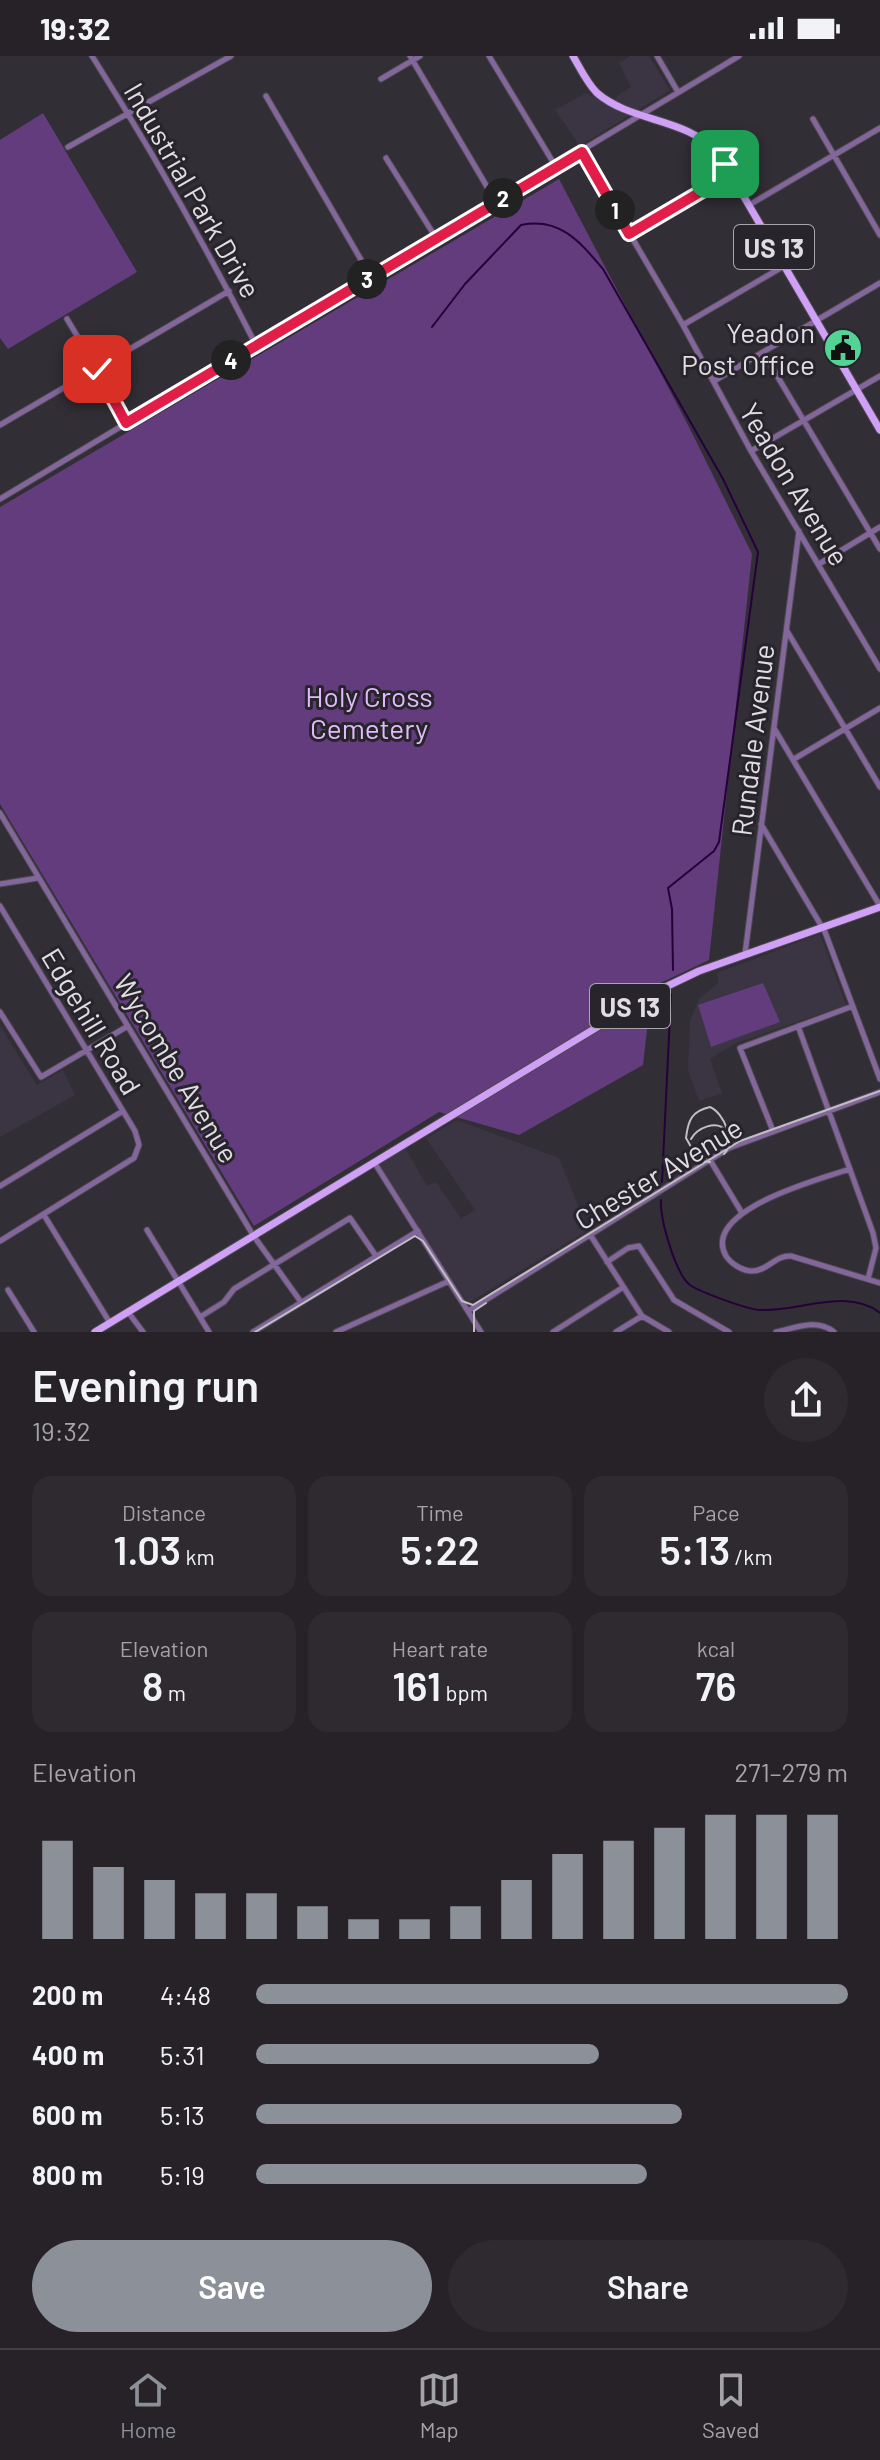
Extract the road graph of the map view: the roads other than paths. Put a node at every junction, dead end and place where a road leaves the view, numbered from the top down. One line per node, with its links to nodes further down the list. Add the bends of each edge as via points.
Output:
1 (92, 56): 12 (street, Industrial Park Drive)
2 (231, 56): 12 (street)
3 (420, 56): 8 (street)
4 (489, 56): 20 (street)
5 (573, 56): 13 (main road, US 13, via 596,92)
6 (657, 56): 10 (street)
7 (736, 57): 10 (street)
8 (411, 58): 9 (street); 22 (street)
9 (381, 79)
10 (678, 92): 13 (street)
11 (266, 96): 28 (street)
12 (128, 112): 16 (street); 30 (street, Industrial Park Drive)
13 (642, 114): 17 (street); 21 (main road, US 13, via 705,141)
14 (813, 119): 18 (street)
15 (880, 128): 18 (street)
16 (68, 147)
17 (582, 152): 20 (street); 24 (street, Yeadon Avenue)
18 (834, 155): 23 (street); 25 (street)
19 (386, 158): 26 (street)
20 (556, 167): 22 (street)
21 (731, 174): 23 (main road, US 13); 24 (street)
22 (496, 202): 26 (street)
23 (749, 205): 27 (main road, US 13)
24 (629, 234): 33 (street, Yeadon Avenue)
25 (880, 235)
26 (436, 238): 28 (street)
27 (785, 265): 32 (main road, US 13); 33 (street)
28 (371, 277): 34 (street)
29 (880, 283): 32 (street)
30 (229, 291): 34 (street, Industrial Park Drive); 36 (street)
31 (67, 319): 36 (street)
32 (817, 320): 35 (street); 39 (main road, US 13)
33 (683, 325): 38 (street, Yeadon Avenue)
34 (256, 345): 41 (street)
35 (763, 352): 38 (street); 40 (street)
36 (97, 369): 41 (street); 42 (street)
37 (880, 376): 39 (street)
38 (714, 381): 44 (street, Yeadon Avenue)
39 (856, 390): 40 (street); 43 (main road, US 13)
40 (803, 421): 44 (street); 48 (street)
41 (126, 423): 45 (street)
42 (0, 425)
43 (880, 430)
44 (751, 451): 47 (street, Yeadon Avenue)
45 (0, 499)
46 (880, 527): 48 (street)
47 (799, 531): 50 (street, Yeadon Avenue); 51 (street, Rundale Avenue)
48 (871, 533): 49 (street); 52 (street)
49 (880, 549)
50 (813, 554): 51 (street, via 803,550); 52 (street, Yeadon Avenue)
51 (795, 557): 53 (street, Rundale Avenue)
52 (819, 564): 56 (street, Yeadon Avenue)
53 (786, 630): 54 (street); 55 (street, Rundale Avenue)
54 (800, 652): 55 (street, via 790,650); 59 (street)
55 (782, 658): 58 (street, Rundale Avenue)
56 (880, 669)
57 (880, 708): 59 (street)
58 (774, 728): 60 (street); 63 (street, Rundale Avenue)
59 (845, 728): 60 (street); 61 (street)
60 (794, 759): 67 (street)
61 (880, 787)
62 (0, 813): 64 (street, Wycombe Avenue)
63 (761, 824): 68 (street); 69 (street, Rundale Avenue)
64 (39, 877): 65 (street); 72 (street, Wycombe Avenue)
65 (0, 884)
66 (0, 906): 74 (street, Edgehill Road)
67 (880, 906): 68 (main road, US 13)
68 (823, 927): 69 (main road, US 13); 70 (street)
69 (745, 955): 81 (main road, US 13, via 655,992)
70 (853, 1006): 73 (street); 75 (street)
71 (0, 1012): 74 (street, via 41,1077)
72 (128, 1026): 74 (street); 88 (street, Wycombe Avenue)
73 (798, 1026): 78 (street); 79 (street, via 740,1048)
74 (85, 1051): 77 (street, Edgehill Road)
75 (880, 1079)
76 (880, 1092): 78 (street, Chester Avenue)
77 (123, 1111): 83 (street); 85 (street, Edgehill Road, via 138,1139 134,1158)
78 (828, 1111): 79 (street, Chester Avenue); 82 (street)
79 (773, 1131): 80 (street, Chester Avenue)
80 (710, 1160): 84 (street); 89 (street, Chester Avenue)
81 (374, 1161): 87 (street); 88 (main road, US 13)
82 (850, 1169): 84 (street, via 778,1194); 94 (street, via 876,1248)
83 (0, 1186)
84 (742, 1213): 94 (street, via 726,1228 723,1239 727,1258 739,1267 756,1271 791,1256)
85 (44, 1215): 90 (street); 105 (street)
86 (147, 1230): 95 (street)
87 (418, 1231): 91 (street); 96 (street)
88 (253, 1235): 93 (street, Wycombe Avenue); 95 (main road, US 13)
89 (591, 1236): 92 (street); 101 (street, Chester Avenue)
90 (0, 1241)
91 (376, 1256): 93 (street, via 350,1218); 100 (street)
92 (607, 1262): 98 (street); 116 (street, via 639,1246 674,1300)
93 (274, 1264): 100 (street, Wycombe Avenue); 104 (street)
94 (868, 1279): 97 (street)
95 (178, 1281): 102 (main road, US 13); 104 (street)
96 (449, 1281): 101 (street); 111 (street)
97 (880, 1283)
98 (622, 1288): 103 (street); 113 (street)
99 (8, 1290): 106 (street)
100 (301, 1302): 110 (street)
101 (468, 1311): 112 (street)
102 (128, 1312): 105 (main road, US 13); 108 (street)
103 (642, 1316): 114 (street); 115 (street)
104 (200, 1317): 109 (street)
105 (110, 1323): 107 (main road, US 13)
106 (34, 1332)
107 (95, 1332)
108 (143, 1332)
109 (209, 1332)
110 (253, 1332)
111 (336, 1332)
112 (481, 1332)
113 (553, 1332)
114 (616, 1332)
115 (669, 1332)
116 (729, 1332)
117 (776, 1332): 118 (street, via 822,1325)
118 (834, 1332)

